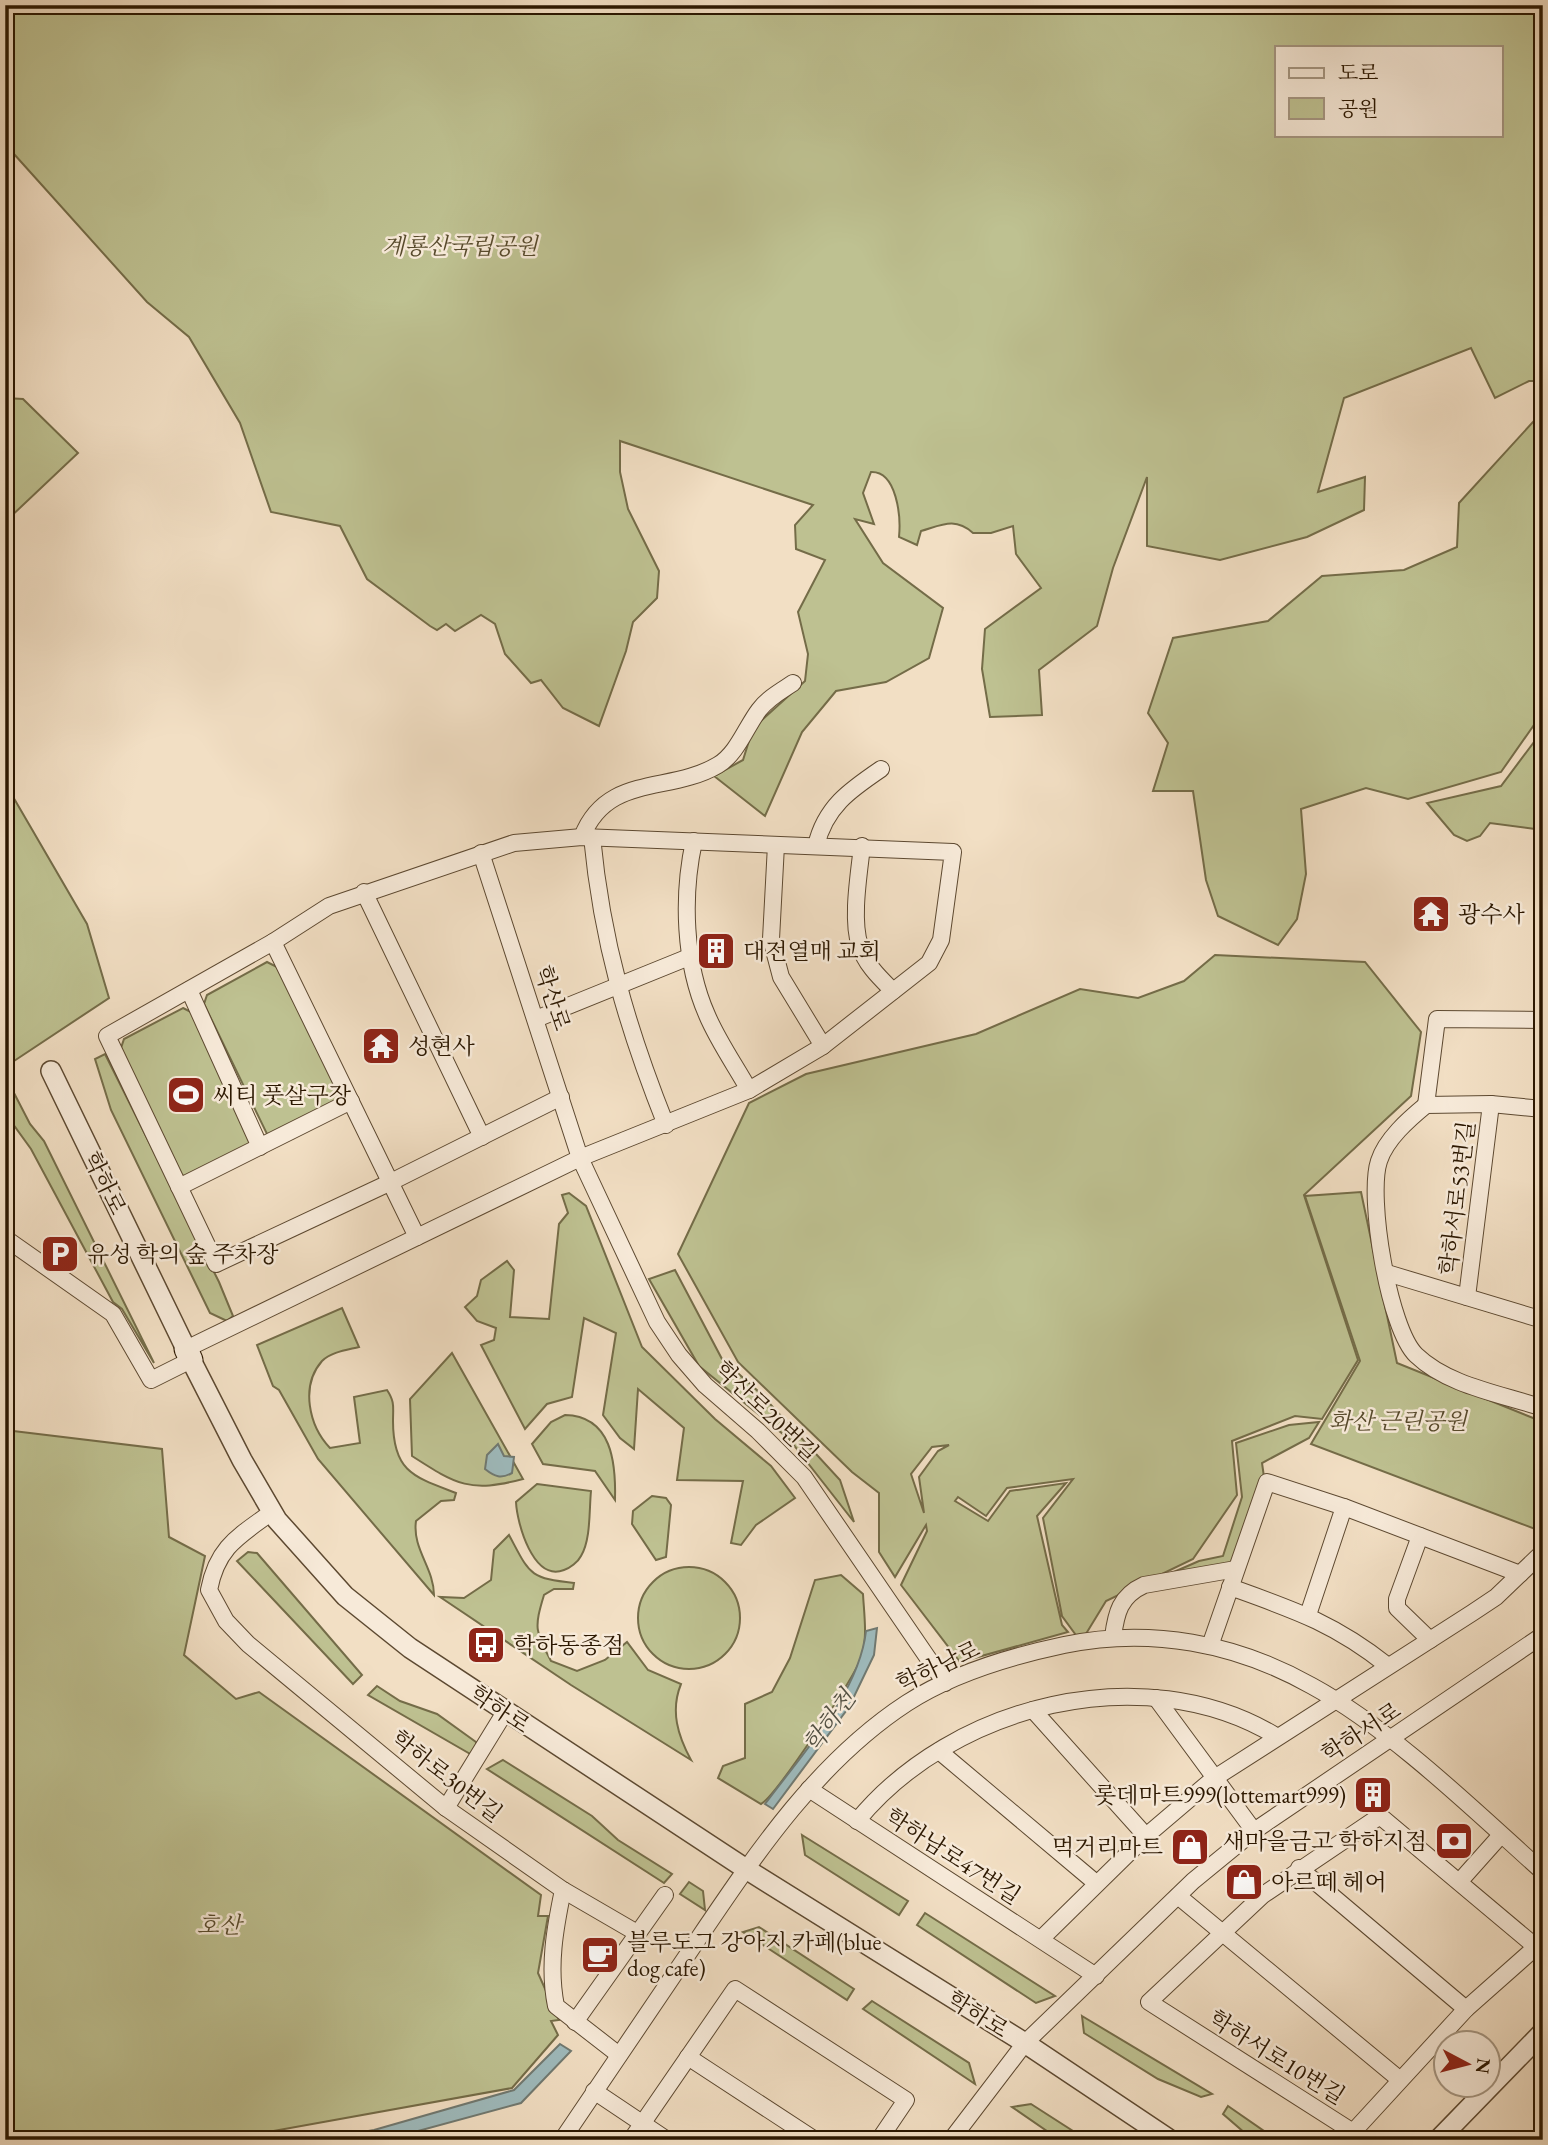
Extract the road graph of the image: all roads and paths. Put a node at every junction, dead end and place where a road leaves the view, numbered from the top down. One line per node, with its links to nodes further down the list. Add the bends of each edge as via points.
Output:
1 (793, 683): 3 (street, via 761,708 719,765 690,778 644,785 617,796 597,809)
2 (881, 769): 6 (street, via 836,802)
3 (587, 837): 4 (street); 8 (street, via 514,843); 12 (street)
4 (694, 841): 5 (street); 11 (street, via 689,861)
5 (776, 845): 6 (street); 17 (street, via 771,939 781,977)
6 (816, 845): 7 (street)
7 (862, 846): 14 (street, via 859,946); 14 (street, via 953,852 941,940 929,963)
8 (481, 853): 9 (street); 15 (street, 학산로)
9 (364, 892): 10 (street, via 329,906); 26 (street)
10 (273, 942): 13 (street, via 235,955); 21 (street)
11 (689, 957): 12 (street); 19 (street, via 707,1015)
12 (617, 986): 15 (street); 25 (street, via 634,1045)
13 (189, 990): 27 (street); 30 (street, via 107,1036)
14 (892, 991): 17 (street)
15 (536, 1019): 20 (street, 학산로)
16 (1543, 1020): 23 (street, via 1437,1019)
17 (823, 1046): 19 (street)
18 (51, 1071): 36 (street, 학하로)
19 (749, 1090): 25 (street)
20 (561, 1097): 26 (street); 28 (street, 학산로)
21 (351, 1101): 27 (street); 29 (street)
22 (1491, 1104): 23 (street, 학하서로53번길); 24 (street, 학하서로53번길); 34 (street, 학하서로53번길)
23 (1426, 1105): 33 (street, 학하서로53번길, via 1395,1135 1379,1159 1374,1209)
24 (1543, 1109)
25 (666, 1125): 28 (street)
26 (482, 1137): 29 (street)
27 (260, 1147): 30 (street)
28 (580, 1158): 31 (street); 51 (street, 학산로20번길, via 657,1321 679,1355 804,1477)
29 (391, 1182): 30 (street, via 216,1264); 31 (street)
30 (179, 1187)
31 (417, 1237): 36 (street)
32 (5, 1238): 36 (street, via 113,1314 151,1380)
33 (1387, 1273): 34 (street, 학하서로53번길); 37 (street, 학하서로53번길, via 1407,1345 1430,1367)
34 (1467, 1297): 35 (street, 학하서로53번길)
35 (1543, 1320)
36 (189, 1355): 39 (street, 학하로)
37 (1543, 1408)
38 (1344, 1507): 40 (street); 42 (street, via 1267,1482); 45 (street)
39 (272, 1512): 55 (street, 학하로, via 345,1596 410,1648); 61 (street, 학하로30번길, via 217,1559 209,1590 215,1604 248,1644)
40 (1420, 1536): 43 (street); 48 (street, via 1397,1608)
41 (1543, 1552): 43 (street)
42 (1236, 1569): 44 (street); 47 (street, via 1134,1590 1119,1606)
43 (1520, 1574): 48 (street, via 1496,1597)
44 (1230, 1587): 45 (street); 49 (street)
45 (1308, 1615): 50 (street, via 1352,1637)
46 (1543, 1635): 57 (street, 학하서로)
47 (1113, 1637): 49 (street, 학하남로); 51 (street, 학하남로, via 1017,1656)
48 (1430, 1640): 50 (street)
49 (1210, 1646): 53 (street, 학하남로, via 1275,1667)
50 (1388, 1666): 53 (street)
51 (945, 1684): 60 (street, 학하남로, via 875,1726)
52 (1156, 1698): 54 (street, 학하남로47번길, via 1096,1697); 56 (street, 학하남로47번길, via 1235,1717); 59 (street)
53 (1334, 1699): 56 (street); 57 (street, 학하남로)
54 (1033, 1710): 58 (street, 학하남로47번길); 65 (street)
55 (505, 1712): 61 (street); 67 (street, 학하로)
56 (1276, 1736): 59 (street)
57 (1391, 1741): 63 (street, 학하서로); 64 (street, 학하남로)
58 (939, 1751): 62 (street, 학하남로47번길, via 876,1798); 70 (street)
59 (1213, 1779): 63 (street); 65 (street)
60 (809, 1789): 62 (street); 67 (street, 학하남로)
61 (446, 1808): 71 (street, 학하로30번길)
62 (857, 1821): 76 (street, 학하남로47번길)
63 (1254, 1831): 73 (street, 학하서로)
64 (1501, 1835): 68 (street, 학하남로); 69 (street)
65 (1146, 1836): 70 (street)
66 (1300, 1868): 69 (street, via 1380,1816); 74 (street); 78 (street)
67 (746, 1869): 81 (street, 학하로); 82 (street, 학하남로)
68 (1543, 1871)
69 (1460, 1881): 78 (street, via 1536,1947)
70 (1096, 1883): 76 (street)
71 (563, 1890): 75 (street, 학하로30번길); 79 (street, via 554,1939 553,1990 556,2006)
72 (664, 1895): 75 (street)
73 (1178, 1896): 74 (street); 77 (street, 학하서로)
74 (1221, 1932): 84 (street); 84 (street, 학하서로10번길, via 1149,2002 1353,2132)
75 (637, 1933): 79 (street)
76 (1041, 1939): 77 (street, 학하남로47번길)
77 (1096, 1976): 81 (street, 학하서로)
78 (1466, 2009): 84 (street)
79 (575, 2022): 82 (street)
80 (1543, 2032): 94 (street)
81 (1025, 2043): 92 (street, 학하서로); 93 (street, 학하로)
82 (619, 2055): 85 (street, 학하남로)
83 (688, 2057): 86 (street); 90 (street); 91 (street, via 735,1989 906,2100)
84 (1399, 2079)
85 (594, 2091): 86 (street); 87 (street, 학하남로)
86 (643, 2123): 88 (street); 89 (street)
87 (562, 2140)
88 (631, 2140)
89 (667, 2140)
90 (816, 2140)
91 (879, 2140)
92 (951, 2140)
93 (1170, 2140)
94 (1438, 2140)

